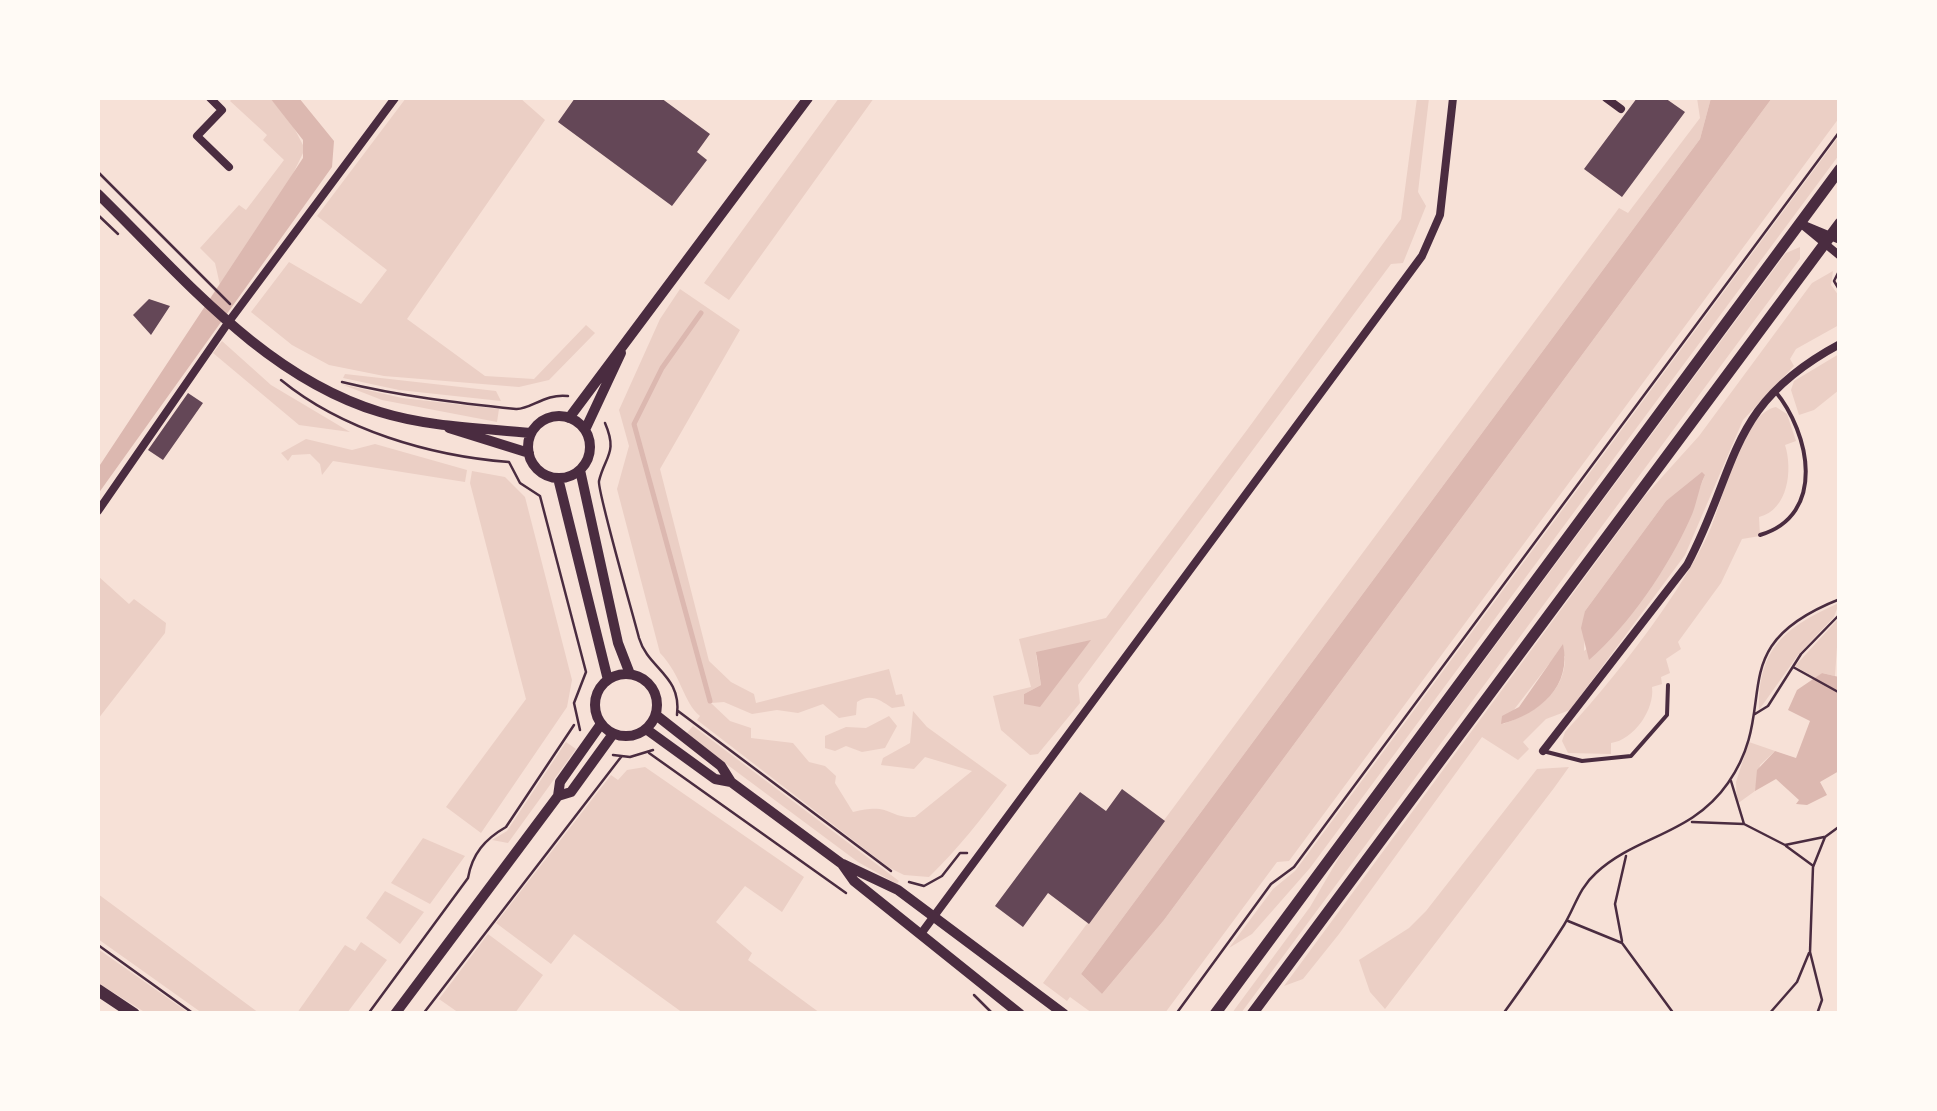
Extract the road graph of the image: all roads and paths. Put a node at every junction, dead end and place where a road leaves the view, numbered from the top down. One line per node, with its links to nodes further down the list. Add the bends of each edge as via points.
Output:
1 (210, 98): 8 (street, via 222,110 197,136)
2 (395, 98): 18 (street)
3 (808, 98): 20 (street)
4 (1454, 98): 60 (street, via 1440,215 1422,256)
5 (1606, 98): 6 (street)
6 (1621, 109)
7 (1840, 131): 83 (path, via 1294,866 1271,884)
8 (228, 167)
9 (1840, 169): 13 (main road)
10 (98, 172): 18 (path, via 214,289)
11 (98, 196): 18 (street)
12 (1840, 222): 14 (main road)
13 (1800, 223): 14 (street); 84 (main road)
14 (1831, 240): 15 (street); 85 (main road)
15 (1840, 256)
16 (1840, 270): 17 (path, via 1834,281)
17 (1840, 291)
18 (230, 315): 25 (street, via 266,354 338,396); 33 (street)
19 (1840, 344): 22 (street)
20 (621, 352): 24 (street); 26 (street)
21 (332, 379): 23 (path)
22 (1775, 391): 34 (lane, via 1794,419 1808,468 1793,516); 50 (street, via 1739,438 1687,565)
23 (522, 410)
24 (569, 418): 26 (street); 27 (street, via 550,418)
25 (438, 424): 27 (street); 28 (street)
26 (585, 430): 30 (street, via 590,451)
27 (532, 433): 28 (street)
28 (528, 453): 31 (street, via 541,473)
29 (509, 462): 77 (path, via 520,482 540,496 586,672 574,696 576,722 506,827 470,862 468,878)
30 (580, 470): 31 (street); 38 (street)
31 (558, 478): 39 (street)
32 (598, 482): 42 (path, via 644,656 670,678)
33 (98, 511)
34 (1760, 535)
35 (1840, 599): 44 (path, via 1798,618 1772,641)
36 (1840, 614): 37 (path)
37 (1792, 667): 41 (path); 44 (path, via 1768,706)
38 (630, 674): 39 (street); 43 (street, via 652,688)
39 (608, 680): 45 (street, via 596,697)
40 (1668, 685): 50 (lane, via 1667,715 1631,756 1582,761)
41 (1840, 693)
42 (678, 711): 47 (path); 64 (path)
43 (656, 715): 46 (street); 47 (street)
44 (1752, 715): 52 (path)
45 (601, 724): 48 (street); 54 (street, via 560,782)
46 (646, 730): 48 (street); 49 (street)
47 (672, 730): 53 (street, via 721,766)
48 (613, 734): 54 (street, via 571,792)
49 (663, 742): 53 (street); 66 (path, via 648,752)
50 (1543, 751)
51 (620, 757): 79 (path)
52 (1731, 779): 55 (path); 56 (path)
53 (731, 782): 62 (street)
54 (558, 796): 78 (street)
55 (1690, 822): 56 (path); 61 (path)
56 (1744, 824): 59 (path)
57 (1840, 826): 58 (path)
58 (1825, 836): 59 (path); 63 (path)
59 (1785, 845): 63 (path)
60 (978, 854): 65 (path, via 960,853 924,886); 67 (street)
61 (1627, 854): 68 (path, via 1591,878); 70 (path, via 1616,904)
62 (842, 864): 65 (street); 69 (street)
63 (1814, 867): 72 (path)
64 (891, 872)
65 (901, 885): 67 (street)
66 (853, 898)
67 (934, 916): 69 (street); 82 (street)
68 (1567, 921): 70 (path); 86 (path)
69 (923, 931): 81 (street)
70 (1622, 943): 87 (path)
71 (98, 944): 76 (path)
72 (1810, 952): 88 (path, via 1797,982); 89 (path, via 1822,1000)
73 (98, 990): 75 (main road)
74 (970, 991): 80 (path)
75 (134, 1014)
76 (194, 1014)
77 (368, 1014)
78 (395, 1014)
79 (423, 1014)
80 (993, 1014)
81 (1020, 1014)
82 (1064, 1014)
83 (1176, 1014)
84 (1215, 1014)
85 (1252, 1014)
86 (1503, 1014)
87 (1674, 1014)
88 (1769, 1014)
89 (1816, 1014)

